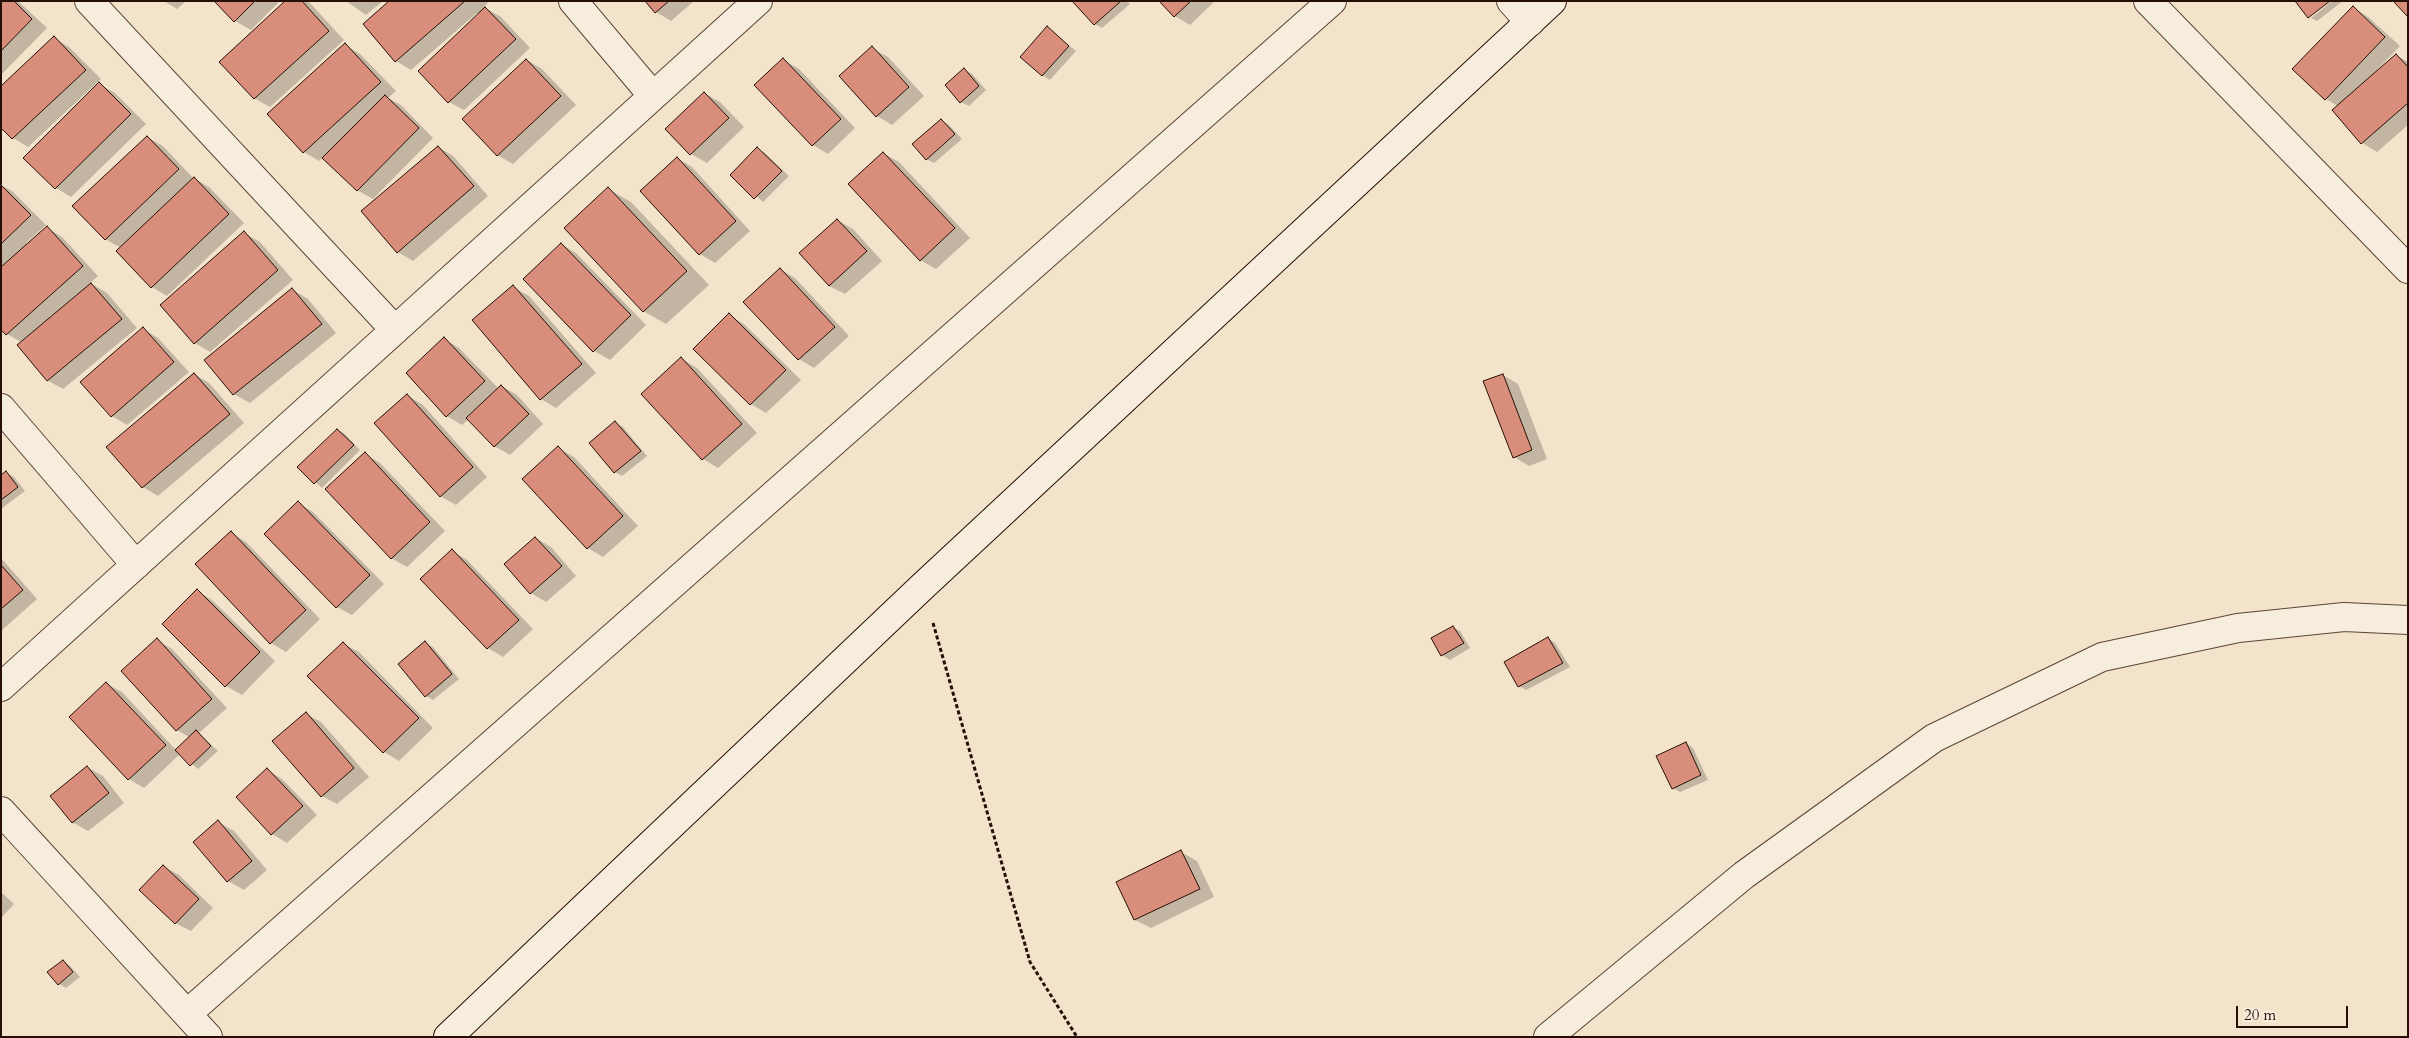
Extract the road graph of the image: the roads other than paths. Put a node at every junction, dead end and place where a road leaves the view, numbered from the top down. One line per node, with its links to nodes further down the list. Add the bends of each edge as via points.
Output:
1 (89, 1): 11 (street)
2 (573, 1): 9 (street)
3 (758, 1): 9 (street)
4 (1332, 1): 17 (street)
5 (1511, 1): 8 (street)
6 (1552, 1): 8 (street)
7 (2148, 1): 10 (street)
8 (1530, 22): 19 (street, via 923,586)
9 (653, 96): 11 (street)
10 (2408, 269)
11 (395, 330): 13 (street)
12 (1, 408): 13 (street)
13 (136, 565): 15 (street)
14 (2408, 620): 20 (street, via 2344,617 2238,628 2102,657 1943,734 1744,875)
15 (1, 687)
16 (1, 811): 17 (street)
17 (188, 1013): 18 (street)
18 (208, 1037)
19 (448, 1037)
20 (1548, 1037)

